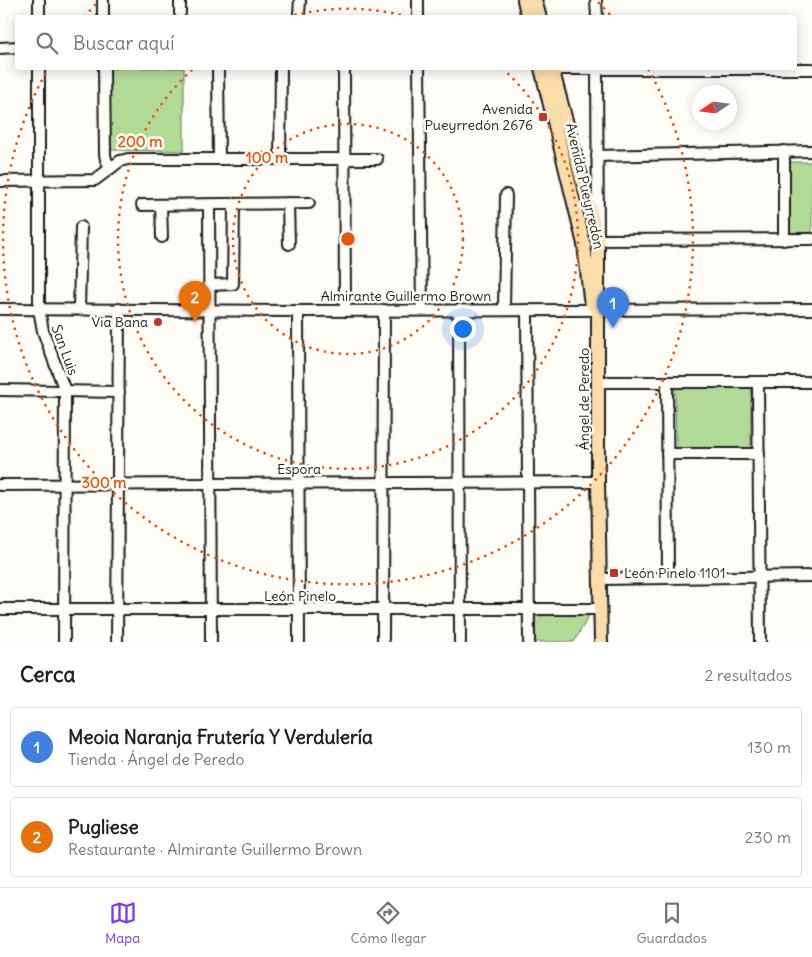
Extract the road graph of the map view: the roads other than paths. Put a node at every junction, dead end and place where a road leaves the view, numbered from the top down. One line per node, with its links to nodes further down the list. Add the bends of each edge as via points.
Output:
1 (39, 0): 11 (street)
2 (103, 0): 12 (street)
3 (180, 0): 9 (street)
4 (300, 0): 10 (street)
5 (418, 0): 13 (street)
6 (524, 0): 14 (main road)
7 (535, 0): 15 (main road)
8 (596, 0): 16 (street)
9 (180, 12)
10 (300, 14)
11 (39, 15)
12 (103, 15)
13 (418, 15)
14 (527, 15)
15 (539, 15)
16 (597, 15)
17 (0, 48): 18 (street)
18 (15, 48)
19 (797, 69): 20 (street)
20 (812, 69)
21 (39, 70): 38 (street, San Luis)
22 (104, 70): 37 (street, via 105,154)
23 (218, 70): 36 (street)
24 (280, 70): 33 (street)
25 (344, 70): 34 (street)
26 (419, 70): 64 (street)
27 (547, 70): 49 (main road, Avenida Pueyrredón)
28 (547, 70): 59 (main road, Avenida Pueyrredón, via 584,244 590,298)
29 (597, 70): 32 (street, Ángel de Peredo)
30 (784, 151): 31 (street); 32 (street); 50 (street)
31 (812, 151)
32 (597, 156): 49 (street, Ángel de Peredo)
33 (280, 159): 34 (street); 36 (street)
34 (344, 159): 35 (street); 62 (street)
35 (377, 159)
36 (219, 160): 37 (street, via 128,159)
37 (111, 168): 38 (street, via 95,180)
38 (39, 180): 39 (street); 55 (street, San Luis)
39 (0, 181)
40 (506, 195): 58 (street)
41 (309, 203): 42 (street)
42 (288, 204): 46 (street); 52 (street)
43 (142, 205): 44 (street)
44 (161, 205): 45 (street); 48 (street)
45 (209, 205): 46 (street); 53 (street)
46 (234, 205): 53 (street, via 232,284)
47 (81, 227): 56 (street)
48 (162, 237)
49 (598, 240): 50 (street); 59 (main road, Ángel de Peredo)
50 (784, 240): 51 (street)
51 (812, 240)
52 (289, 244)
53 (210, 285): 61 (street)
54 (0, 309): 55 (street, Almirante Guillermo Brown)
55 (39, 309): 56 (street, Almirante Guillermo Brown); 73 (street, San Luis, via 43,331)
56 (79, 309): 57 (street, Almirante Guillermo Brown)
57 (119, 309): 61 (street, Almirante Guillermo Brown); 74 (street)
58 (504, 309): 65 (street, Almirante Guillermo Brown); 66 (street, Almirante Guillermo Brown)
59 (599, 309): 60 (street, Almirante Guillermo Brown); 66 (street, Almirante Guillermo Brown); 68 (main road, Ángel de Peredo)
60 (812, 309)
61 (210, 310): 67 (street, Almirante Guillermo Brown); 82 (street)
62 (345, 310): 63 (street, Almirante Guillermo Brown); 67 (street, Almirante Guillermo Brown)
63 (384, 310): 64 (street, Almirante Guillermo Brown); 78 (street)
64 (422, 310): 65 (street, Almirante Guillermo Brown)
65 (458, 310): 79 (street)
66 (527, 310): 80 (street)
67 (298, 311): 77 (street)
68 (598, 382): 69 (street); 81 (main road, Ángel de Peredo)
69 (667, 382): 70 (street); 75 (street)
70 (758, 382): 71 (street); 76 (street)
71 (812, 382)
72 (0, 390): 73 (street)
73 (65, 391): 74 (street); 85 (street, San Luis)
74 (119, 392): 83 (street)
75 (667, 454): 76 (street); 88 (street)
76 (759, 454): 87 (street)
77 (298, 482): 78 (street, Espora); 82 (street, Espora); 98 (street)
78 (383, 482): 79 (street, Espora); 94 (street)
79 (458, 482): 80 (street, Espora); 95 (street)
80 (527, 482): 81 (street, Espora); 96 (street)
81 (598, 482): 89 (main road, Ángel de Peredo)
82 (210, 483): 83 (street, Espora); 93 (street)
83 (118, 484): 85 (street, Espora); 92 (street)
84 (0, 485): 85 (street, Espora)
85 (66, 485): 91 (street, San Luis)
86 (812, 576): 87 (street)
87 (759, 577): 88 (street); 107 (street)
88 (668, 578): 89 (street)
89 (600, 579): 97 (main road, Ángel de Peredo)
90 (0, 609): 91 (street, León Pinelo)
91 (64, 609): 92 (street, León Pinelo); 99 (street, San Luis)
92 (117, 609): 93 (street, León Pinelo); 100 (street)
93 (210, 609): 98 (street, León Pinelo); 101 (street)
94 (383, 609): 95 (street, León Pinelo); 98 (street, León Pinelo); 103 (street)
95 (460, 609): 96 (street, León Pinelo); 104 (street)
96 (529, 609): 97 (street, León Pinelo); 105 (street)
97 (601, 609): 106 (main road, Ángel de Peredo)
98 (299, 610): 102 (street)
99 (64, 642)
100 (117, 642)
101 (211, 642)
102 (299, 642)
103 (383, 642)
104 (460, 642)
105 (529, 642)
106 (601, 642)
107 (760, 642)

